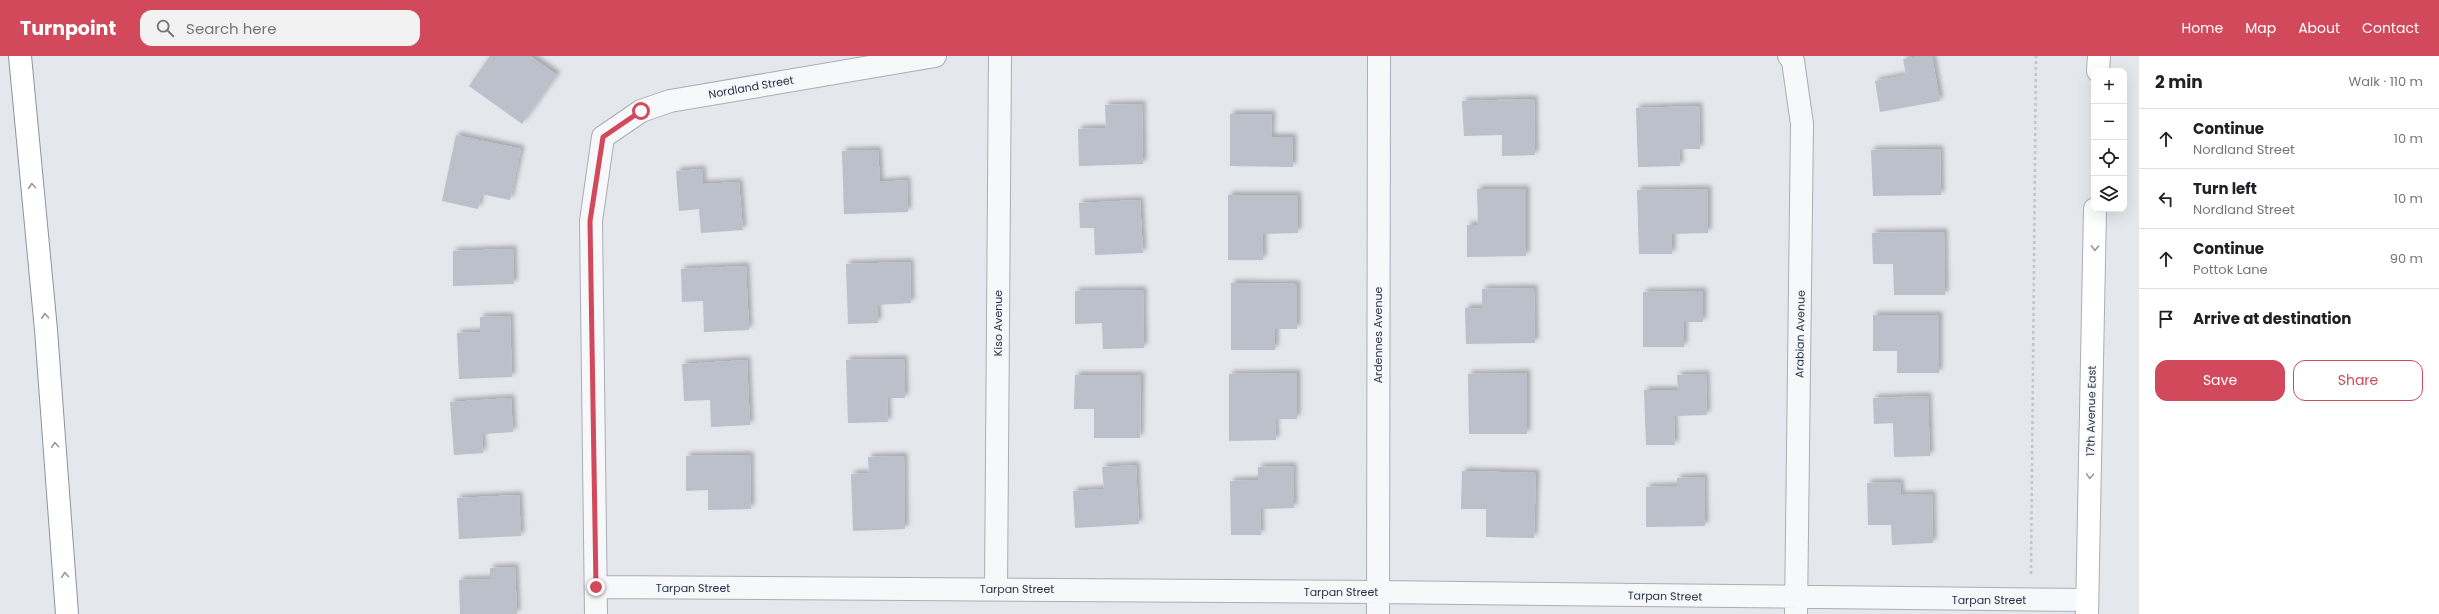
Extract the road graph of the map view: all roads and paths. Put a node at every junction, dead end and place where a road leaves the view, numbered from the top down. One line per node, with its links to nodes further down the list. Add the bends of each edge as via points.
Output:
1 (20, 56): 16 (main road, one-way to 1, via 46,330)
2 (935, 56): 10 (street, Nordland Street, via 663,104 641,111 603,137 590,221)
3 (1000, 56): 11 (street, Kiso Avenue)
4 (1379, 56): 12 (street, Ardennes Avenue)
5 (1789, 56): 14 (street, Arabian Avenue, via 1793,61 1802,124)
6 (2036, 56): 13 (path)
7 (2099, 56): 8 (main road)
8 (2098, 68)
9 (2095, 212): 15 (main road, 17th Avenue East, one-way to 15)
10 (596, 587): 11 (street, Tarpan Street); 17 (street, Nordland Street)
11 (996, 589): 12 (street, Tarpan Street)
12 (1378, 592): 14 (street, Tarpan Street); 18 (street, Ardennes Avenue)
13 (2030, 600): 14 (street, Tarpan Street); 15 (street, Tarpan Street)
14 (1796, 606)
15 (2087, 607)
16 (68, 614)
17 (596, 614)
18 (1378, 614)

